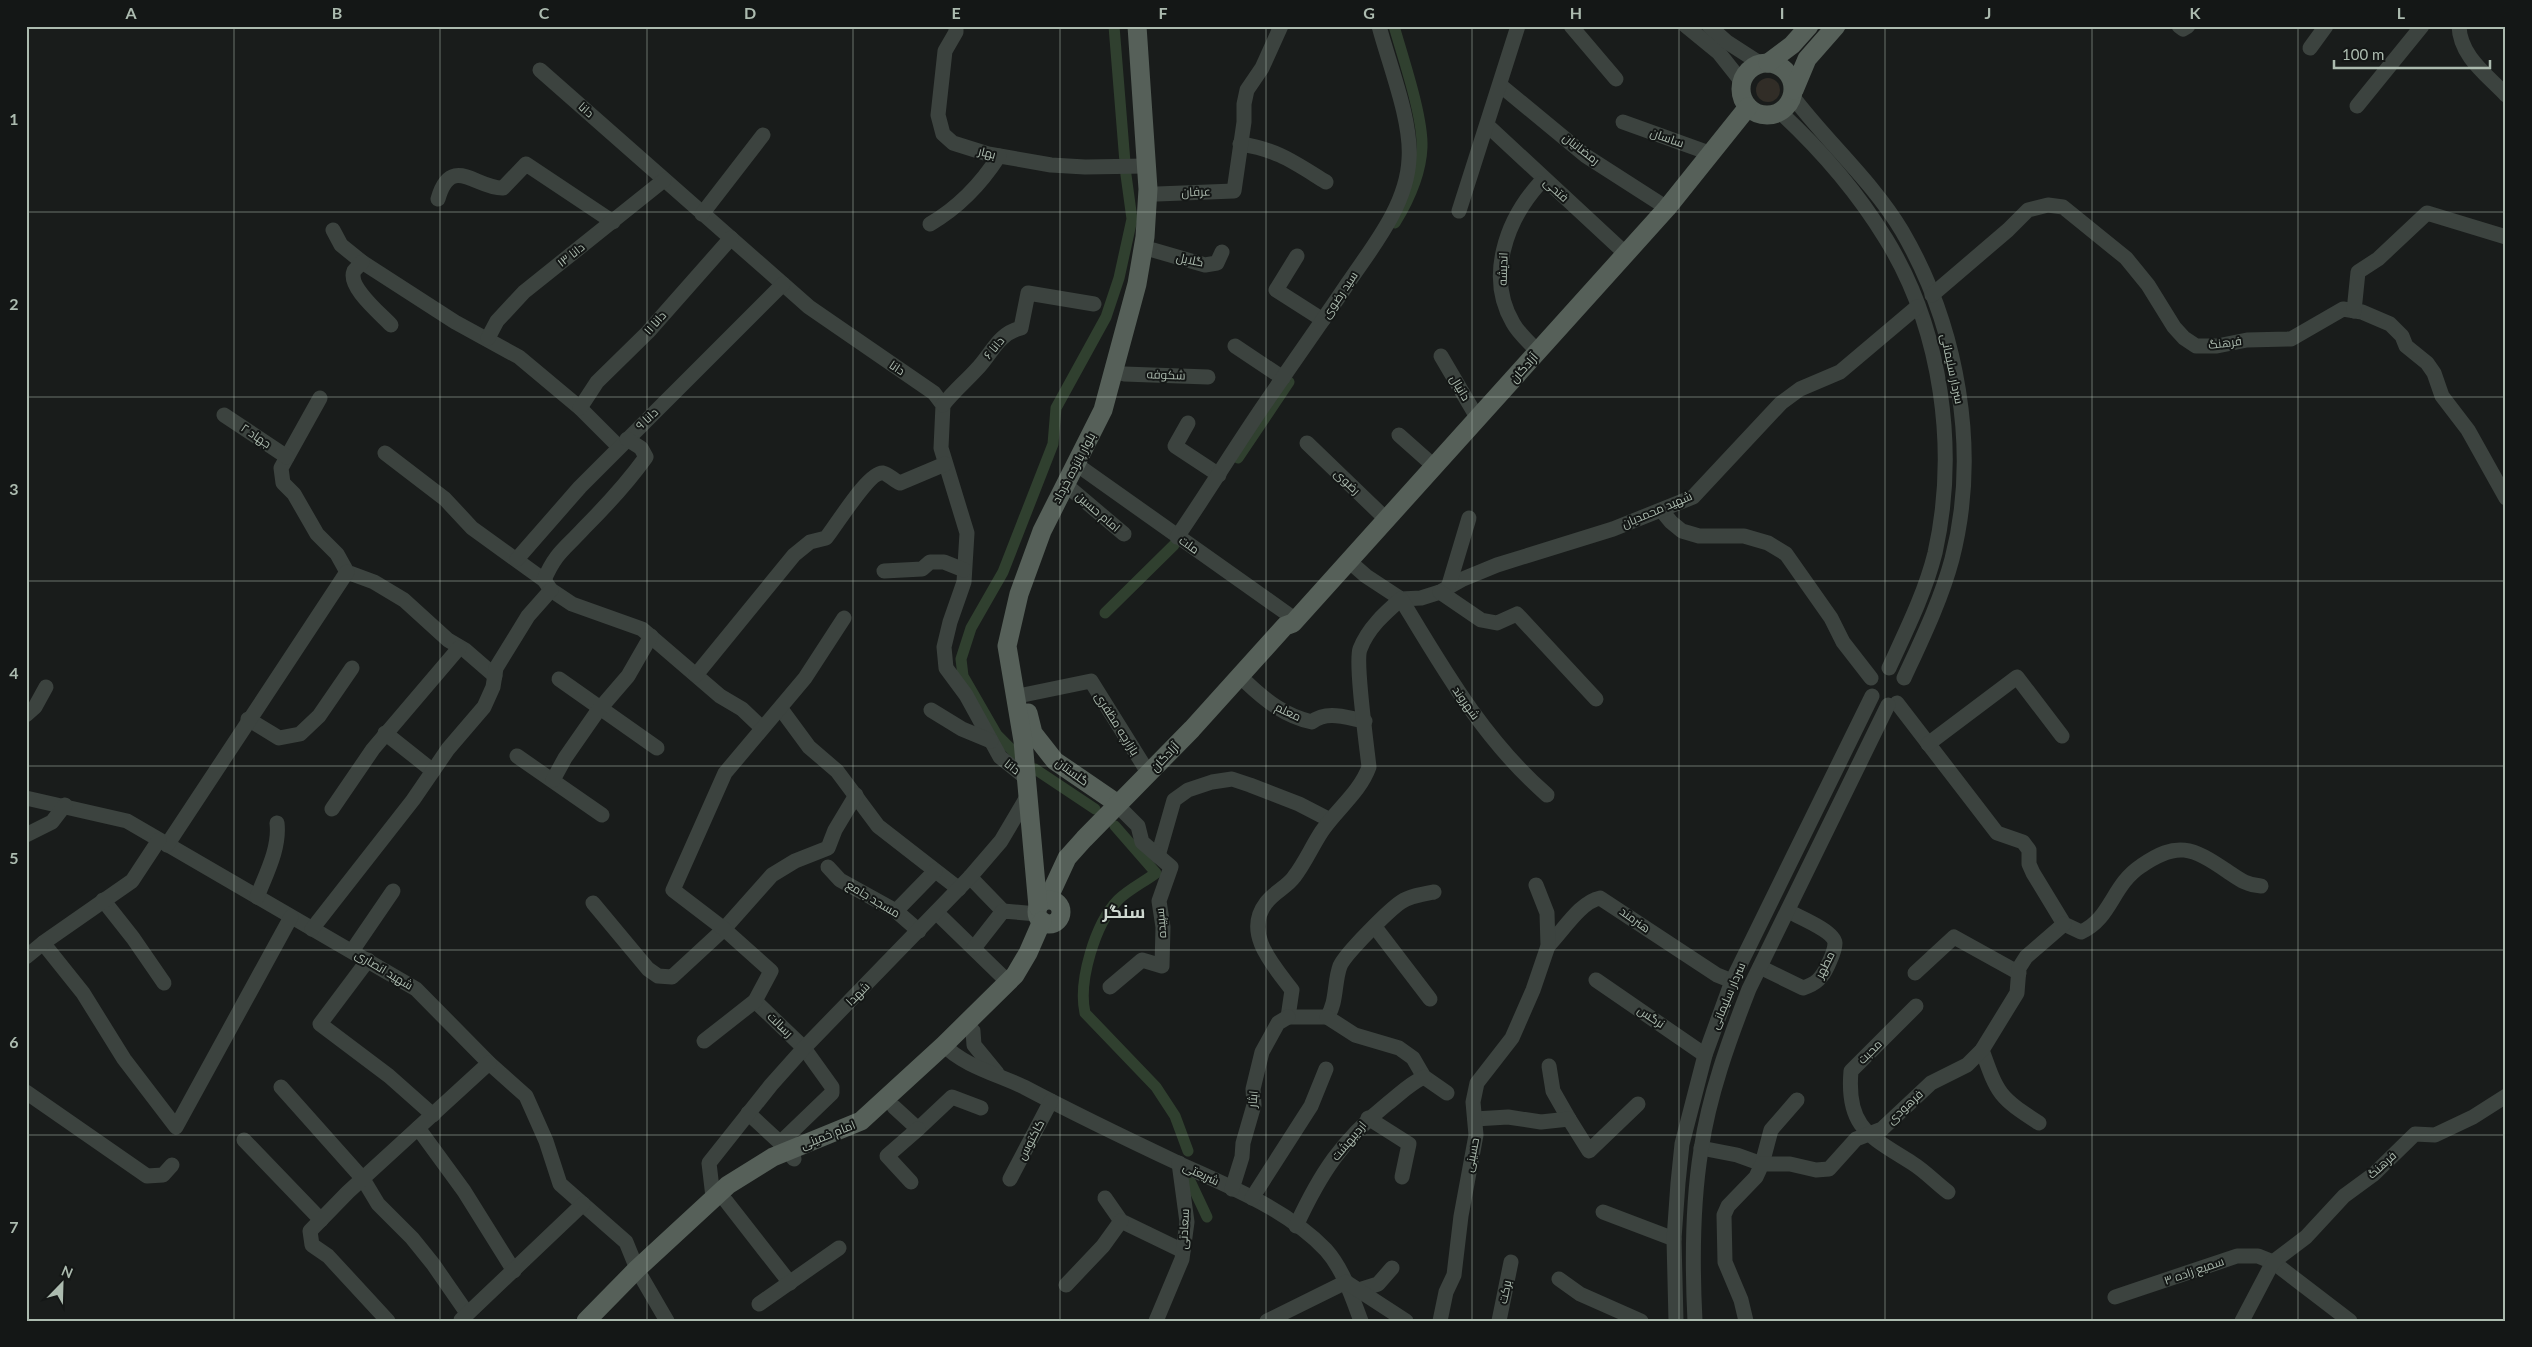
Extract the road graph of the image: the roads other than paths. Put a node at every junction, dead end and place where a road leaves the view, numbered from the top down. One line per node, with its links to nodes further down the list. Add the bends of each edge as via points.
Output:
1 (956, 26): 33 (street, بهار, via 945,51 938,115 943,134 953,143)
2 (1137, 26): 34 (main road, بلوار پانزده خرداد)
3 (1147, 26): 38 (main road, بلوار پانزده خرداد)
4 (1281, 26): 31 (street, via 1262,68 1247,90)
5 (1379, 26): 58 (street, سید رضوی, via 1404,114 1410,157 1408,175 1403,193 1373,247)
6 (1518, 26): 22 (street)
7 (1570, 26): 20 (street)
8 (1686, 26): 21 (street, via 1719,53)
9 (1708, 26): 18 (street, via 1727,42)
10 (1809, 26): 18 (main road, via 1792,46)
11 (1836, 26): 23 (main road, via 1807,59)
12 (2179, 26): 13 (street, via 2183,29)
13 (2188, 26)
14 (2326, 26): 17 (street)
15 (2422, 26): 25 (street)
16 (2458, 26): 24 (street, via 2459,41 2470,59)
17 (2310, 48)
18 (1764, 63): 21 (main road, via 1749,70); 23 (main road, via 1775,64 1786,71 1793,83)
19 (540, 70): 35 (street, دانا)
20 (1616, 79)
21 (1742, 82): 26 (main road, via 1742,96)
22 (1500, 84): 29 (street); 40 (street, رمضانیان, via 1586,156)
23 (1793, 93): 27 (main road, via 1790,103); 54 (street, سردار سلیمانی, via 1882,201 1902,231)
24 (2506, 95)
25 (2357, 106)
26 (1748, 107): 27 (main road, via 1767,116); 32 (main road, آزادگان)
27 (1780, 112): 56 (street, سردار سلیمانی, via 1838,173 1866,209 1887,241)
28 (1623, 122): 32 (street, ساسان)
29 (1487, 125): 41 (street); 50 (street, فتحی)
30 (763, 136): 42 (street)
31 (1240, 144): 36 (street, via 1283,155); 38 (street, عرفان, via 1234,191)
32 (1712, 154): 40 (main road, آزادگان)
33 (999, 156): 34 (street, بهار, via 1052,165); 44 (street, via 973,191)
34 (1146, 166): 79 (main road, بلوار پانزده خرداد, via 1146,237 1137,284 1105,403)
35 (664, 180): 42 (street, دانا); 43 (street, دانا ۱۳)
36 (1326, 182)
37 (1539, 184): 62 (street, اندیشه, via 1524,201 1516,217 1504,245 1500,272 1502,300 1513,324)
38 (1157, 194): 48 (main road, بلوار پانزده خرداد)
39 (438, 199): 43 (street, via 441,188 450,178 462,174 493,188 503,188 526,164)
40 (1668, 208): 50 (main road, آزادگان)
41 (1459, 211)
42 (702, 214): 47 (street, دانا)
43 (613, 222): 60 (street, دانا ۱۳, via 524,292 497,321)
44 (930, 224)
45 (333, 230): 52 (street, via 341,245)
46 (2506, 237): 57 (street, via 2427,213 2378,259 2358,272)
47 (731, 238): 53 (street, دانا); 69 (street, دانا ۱۱, via 648,332 597,382)
48 (1153, 250): 49 (street, گلایل, via 1205,265 1217,262); 64 (main road, بلوار پانزده خرداد)
49 (1222, 252)
50 (1626, 254): 62 (main road, آزادگان)
51 (1297, 256): 58 (street, via 1276,290)
52 (362, 262): 59 (street, via 354,272 353,282); 60 (street, via 456,322)
53 (783, 284): 68 (street, دانا, via 809,307 934,393); 74 (street, دانا ۹)
54 (1932, 295): 57 (street, فرهنگ, via 2028,210 2048,205 2063,207 2126,258 2148,285 2174,327 2196,346 2247,340 2290,340 2344,309); 106 (street, سردار سلیمانی, via 1946,335 1962,417 1961,515 1939,600)
55 (1094, 304): 68 (street, دانا ۶, via 1028,293 1021,328 999,338 976,370)
56 (1918, 307): 84 (street, شهید محمدیان, via 1840,372 1800,389 1781,402 1693,497); 102 (street, سردار سلیمانی, via 1938,380 1947,465 1943,513 1934,554 1922,594)
57 (2354, 311): 83 (street, via 2390,324 2402,336 2406,346 2427,363 2442,396 2468,430)
58 (1323, 320): 66 (street, سید رضوی)
59 (391, 325)
60 (488, 338): 69 (street, via 519,357)
61 (1235, 346): 66 (street)
62 (1538, 352): 71 (main road, آزادگان)
63 (1442, 356): 71 (street, دانیال)
64 (1124, 374): 65 (street, شکوفه); 79 (main road, بلوار پانزده خرداد, via 1105,430)
65 (1208, 377)
66 (1283, 378): 81 (street, سید رضوی)
67 (320, 398): 77 (street)
68 (943, 405): 78 (street, دانا, via 940,430)
69 (580, 408): 74 (street)
70 (224, 415): 77 (street, جهاد ۲)
71 (1478, 419): 80 (main road, آزادگان)
72 (1188, 423): 81 (street, via 1175,446)
73 (1399, 435): 80 (street)
74 (623, 443): 89 (street, دانا ۹, via 543,527); 94 (street, via 641,448 646,457 584,529 565,545 552,563)
75 (1307, 443): 86 (street, رضوی)
76 (384, 453): 89 (street, via 445,499 472,528)
77 (287, 457): 93 (street, via 281,468 283,483 294,494 317,534 338,554)
78 (945, 464): 91 (street, دانا, via 964,515 967,534); 103 (street, via 900,483 883,473 866,482 826,538 810,542 794,555)
79 (1079, 467): 82 (main road, بلوار پانزده خرداد); 88 (street, ملت); 130 (main road, بلوار پانزده خرداد, via 1042,531 1019,594 1008,646)
80 (1435, 467): 86 (main road, آزادگان)
81 (1219, 475): 88 (street, سید رضوی)
82 (1072, 490): 87 (street, امام حسین); 110 (main road, بلوار پانزده خرداد, via 1050,535 1028,597 1017,647)
83 (2506, 498)
84 (1662, 511): 95 (street, شهید محمدیان, via 1497,566); 105 (street, via 1682,531 1699,536 1744,536 1768,543 1786,554 1831,618 1843,642)
85 (1469, 518): 95 (street)
86 (1387, 520): 90 (main road, آزادگان)
87 (1124, 534)
88 (1177, 537): 98 (street, ملت)
89 (517, 560): 94 (street)
90 (1350, 562): 96 (street); 98 (main road, آزادگان)
91 (964, 570): 92 (street, via 944,562 930,562 922,568); 124 (street, دانا, via 964,582 944,647 946,668 966,695)
92 (884, 571)
93 (347, 572): 100 (street, via 374,582 404,600); 118 (street)
94 (548, 585): 99 (street, via 572,604 642,629); 104 (street, via 496,668)
95 (1444, 590): 96 (street, شهید محمدیان, via 1421,598); 112 (street, via 1481,620 1497,623 1517,614)
96 (1401, 598): 119 (street, via 1382,615 1360,650 1358,667); 133 (street, شهروند, via 1460,696 1525,776)
97 (844, 618): 115 (street)
98 (1294, 621): 108 (main road, آزادگان, via 1291,632); 129 (main road, آزادگان, via 1285,626)
99 (651, 636): 103 (street); 114 (street, via 628,676)
100 (459, 648): 104 (street); 121 (street)
101 (352, 668): 118 (street, via 319,716 300,734 279,738)
102 (1889, 668): 105 (street, via 1882,669); 106 (street)
103 (696, 675): 120 (street)
104 (495, 676): 128 (street, via 484,707)
105 (1871, 678): 111 (street, via 1869,688)
106 (1904, 678): 113 (street, via 1907,687 1904,696)
107 (559, 680): 114 (street)
108 (1246, 682): 119 (street, معلم, via 1274,707 1303,720 1312,722 1320,716 1331,715); 137 (main road, آزادگان, via 1155,779)
109 (46, 687): 117 (street)
110 (1023, 695): 122 (main road, بلوار پانزده خرداد); 129 (street, بازارچه مظفری, via 1091,681)
111 (1872, 696): 113 (street, via 1879,703); 178 (street, سردار سلیمانی)
112 (1596, 699)
113 (1893, 704): 125 (street); 159 (street, سردار سلیمانی)
114 (601, 708): 126 (street); 131 (street)
115 (781, 709): 120 (street); 132 (street, via 809,747 837,771)
116 (931, 710): 124 (street, via 962,729)
117 (26, 715)
118 (248, 719): 143 (street)
119 (1365, 721): 140 (street, via 1369,767 1364,781)
120 (762, 728): 165 (street, via 725,773 673,890)
121 (386, 733): 128 (street); 138 (street)
122 (1033, 733): 137 (main road, گلستان, via 1055,761)
123 (2062, 736): 125 (street, via 2017,676)
124 (991, 740): 130 (street, دانا, via 1000,757)
125 (1928, 744): 162 (street, via 1997,833 2023,842 2029,850 2029,864)
126 (657, 748)
127 (517, 756): 131 (street)
128 (433, 771): 164 (street)
129 (1148, 774): 137 (main road, آزادگان)
130 (1025, 777): 134 (main road, بلوار پانزده خرداد)
131 (553, 780): 139 (street)
132 (856, 794): 146 (street, via 878,826); 165 (street, via 828,848 795,861 772,875)
133 (1547, 795)
134 (1027, 797): 147 (street, شهدا, via 1001,841); 158 (main road, بلوار پانزده خرداد)
135 (26, 798): 136 (street, شهید انصاری)
136 (65, 806): 142 (street, via 52,822); 143 (street, شهید انصاری, via 127,821)
137 (1119, 807): 144 (street, سپیده, via 1138,826 1142,842); 158 (main road, آزادگان, via 1067,858)
138 (332, 809)
139 (602, 815)
140 (1330, 820): 144 (street, via 1281,796 1232,779 1212,782 1188,790 1174,800); 184 (street, via 1293,878 1266,902 1257,917 1267,958 1292,990)
141 (277, 823): 153 (street, via 279,833 274,853)
142 (26, 835)
143 (163, 842): 153 (street, شهید انصاری); 154 (street, via 132,881)
144 (1158, 856): 180 (street, سپیده, via 1170,867 1159,902 1163,927 1162,966 1142,960)
145 (828, 867): 156 (street, مسجد جامع, via 840,880)
146 (935, 871): 150 (street); 156 (street)
147 (970, 877): 150 (street, شهدا); 157 (street)
148 (1536, 885): 168 (street, via 1547,913)
149 (2261, 886): 162 (street, via 2247,885 2189,850 2169,849 2130,873 2099,920 2089,928 2080,932)
150 (959, 889): 160 (street, شهدا)
151 (393, 891): 170 (street)
152 (1434, 892): 163 (street, via 1401,902)
153 (257, 897): 161 (street, شهید انصاری)
154 (103, 900): 167 (street); 179 (street)
155 (594, 903): 165 (street, via 648,969 658,976 672,977)
156 (896, 911): 166 (street, مسجد جامع)
157 (1003, 911): 158 (street); 169 (street)
158 (1045, 911): 177 (main road, امام خمینی, via 1028,953); 186 (main road, امام خمینی, via 1023,980)
159 (1788, 911): 173 (street, سردار سلیمانی); 173 (street, مطهر, via 1829,933 1835,941 1834,952 1824,974 1814,985 1803,988)
160 (937, 913): 166 (street, شهدا); 169 (street)
161 (290, 917): 164 (street, شهید انصاری); 167 (street, via 176,1127 124,1059 83,993)
162 (2064, 924): 175 (street, فرهودی, via 2026,957)
163 (1375, 927): 181 (street); 185 (street, via 1341,963)
164 (312, 929): 170 (street, شهید انصاری)
165 (724, 929): 182 (street, via 771,971)
166 (919, 931): 188 (street, شهدا)
167 (43, 942): 171 (street)
168 (1548, 946): 178 (street, هنرمند, via 1580,910 1592,899 1600,898); 209 (street, حسینی, via 1512,1038 1477,1083 1473,1102)
169 (974, 948): 177 (street)
170 (352, 951): 172 (street, شهید انصاری)
171 (26, 957)
172 (368, 960): 192 (street, شهید انصاری, via 416,988); 207 (street, via 320,1024)
173 (1760, 967): 216 (street, سردار سلیمانی, via 1734,1028)
174 (1915, 973): 175 (street, via 1954,937)
175 (2019, 973): 190 (street, فرهودی, via 2017,993)
176 (1596, 980): 191 (street, نرگس)
177 (1008, 982): 189 (main road, امام خمینی)
178 (1732, 982): 191 (street, سردار سلیمانی)
179 (164, 983)
180 (1110, 987)
181 (1430, 999)
182 (755, 1001): 187 (street); 188 (street, رسالت)
183 (1916, 1006): 214 (street, محبت, via 1851,1071 1850,1101)
184 (1288, 1017): 185 (street); 225 (street, ایثار, via 1278,1023 1262,1052 1254,1105)
185 (1327, 1017): 196 (street, via 1355,1035 1399,1048 1413,1058)
186 (972, 1031): 189 (main road, امام خمینی); 195 (street, شریعتی, via 974,1045)
187 (704, 1040)
188 (804, 1048): 206 (street, شهدا); 217 (street, رسالت, via 830,1082 832,1093)
189 (947, 1048): 195 (street, شریعتی, via 974,1065); 204 (main road, امام خمینی); 217 (main road, امام خمینی, via 861,1122)
190 (1982, 1050): 211 (street, via 1996,1088 2005,1099); 214 (street, فرهودی, via 1967,1065 1931,1083 1882,1129)
191 (1706, 1055): 235 (street, سردار سلیمانی, via 1682,1144)
192 (489, 1063): 207 (street); 230 (street, شهید انصاری, via 526,1096 560,1184)
193 (1549, 1066): 210 (street, via 1554,1091)
194 (1326, 1069): 228 (street, via 1311,1106)
195 (998, 1074): 202 (street, شریعتی)
196 (1424, 1077): 199 (street); 208 (street, اردیبهشت, via 1408,1085)
197 (280, 1088): 222 (street)
198 (26, 1092): 220 (street, via 147,1176 163,1175)
199 (1447, 1093)
200 (2506, 1096): 239 (street, فرهنگ, via 2473,1117 2435,1135 2415,1134 2374,1174 2344,1196 2306,1237)
201 (1797, 1100): 219 (street, via 1771,1130)
202 (1051, 1101): 218 (street, شریعتی); 223 (street, کاکتوس)
203 (1638, 1104): 210 (street, via 1589,1151)
204 (894, 1107): 213 (street); 217 (main road, امام خمینی, via 854,1136)
205 (981, 1108): 213 (street, via 952,1097)
206 (748, 1113): 217 (street); 229 (street, شهدا, via 709,1163)
207 (433, 1114): 212 (street)
208 (1368, 1118): 221 (street, via 1409,1144); 234 (street, اردیبهشت, via 1352,1133 1329,1165 1311,1193)
209 (1476, 1119): 210 (street, via 1508,1117 1541,1122); 259 (street, حسینی, via 1454,1275 1446,1292)
210 (1569, 1119)
211 (2039, 1123)
212 (418, 1128): 222 (street); 241 (street, via 464,1191)
213 (918, 1129): 224 (street, via 887,1156)
214 (1868, 1135): 219 (street, فرهودی, via 1856,1139 1829,1169); 226 (street, via 1915,1165)
215 (244, 1140): 232 (street)
216 (1701, 1148): 219 (street); 263 (street, سردار سلیمانی, via 1693,1240)
217 (787, 1151): 229 (main road, امام خمینی, via 748,1184)
218 (1179, 1163): 225 (street, شریعتی); 237 (street, سعادتی, via 1187,1222)
219 (1762, 1164): 264 (street, via 1756,1177 1728,1206 1724,1215 1725,1262)
220 (172, 1166)
221 (1402, 1177)
222 (363, 1179): 232 (street); 250 (street, via 378,1204 433,1264)
223 (1010, 1179)
224 (911, 1182)
225 (1232, 1189): 228 (street, شریعتی)
226 (1948, 1192)
227 (1105, 1198): 233 (street)
228 (1252, 1198): 234 (street, شریعتی)
229 (720, 1199): 242 (main road, امام خمینی); 245 (street)
230 (583, 1204): 241 (street); 242 (street, شهید انصاری, via 626,1242)
231 (1603, 1212): 235 (street)
232 (321, 1220): 251 (street, via 310,1231 312,1245 328,1256)
233 (1121, 1221): 237 (street); 246 (street, via 1103,1246)
234 (1296, 1226): 244 (street, شریعتی, via 1326,1251)
235 (1674, 1240): 262 (street, سردار سلیمانی)
236 (840, 1248): 245 (street)
237 (1183, 1251): 255 (street, سعادتی)
238 (1511, 1262): 260 (street, برکت)
239 (2273, 1262): 248 (street, سمیع زاده ۳, via 2258,1256 2237,1256); 265 (street); 266 (street)
240 (1392, 1268): 247 (street, via 1378,1284)
241 (514, 1271): 250 (street)
242 (640, 1273): 252 (main road, امام خمینی); 253 (main road, امام خمینی); 254 (street, شهید انصاری)
243 (1559, 1279): 261 (street, via 1580,1294)
244 (1346, 1282): 247 (street); 256 (street); 257 (street, شریعتی)
245 (790, 1283): 249 (street)
246 (1066, 1285)
247 (1359, 1290): 258 (street)
248 (2115, 1297)
249 (759, 1304)
250 (464, 1317)
251 (388, 1321)
252 (586, 1321)
253 (598, 1321)
254 (668, 1321)
255 (1156, 1321)
256 (1267, 1321)
257 (1361, 1321)
258 (1406, 1321)
259 (1440, 1321)
260 (1498, 1321)
261 (1641, 1321)
262 (1676, 1321)
263 (1695, 1321)
264 (1746, 1321)
265 (2242, 1321)
266 (2350, 1321)

